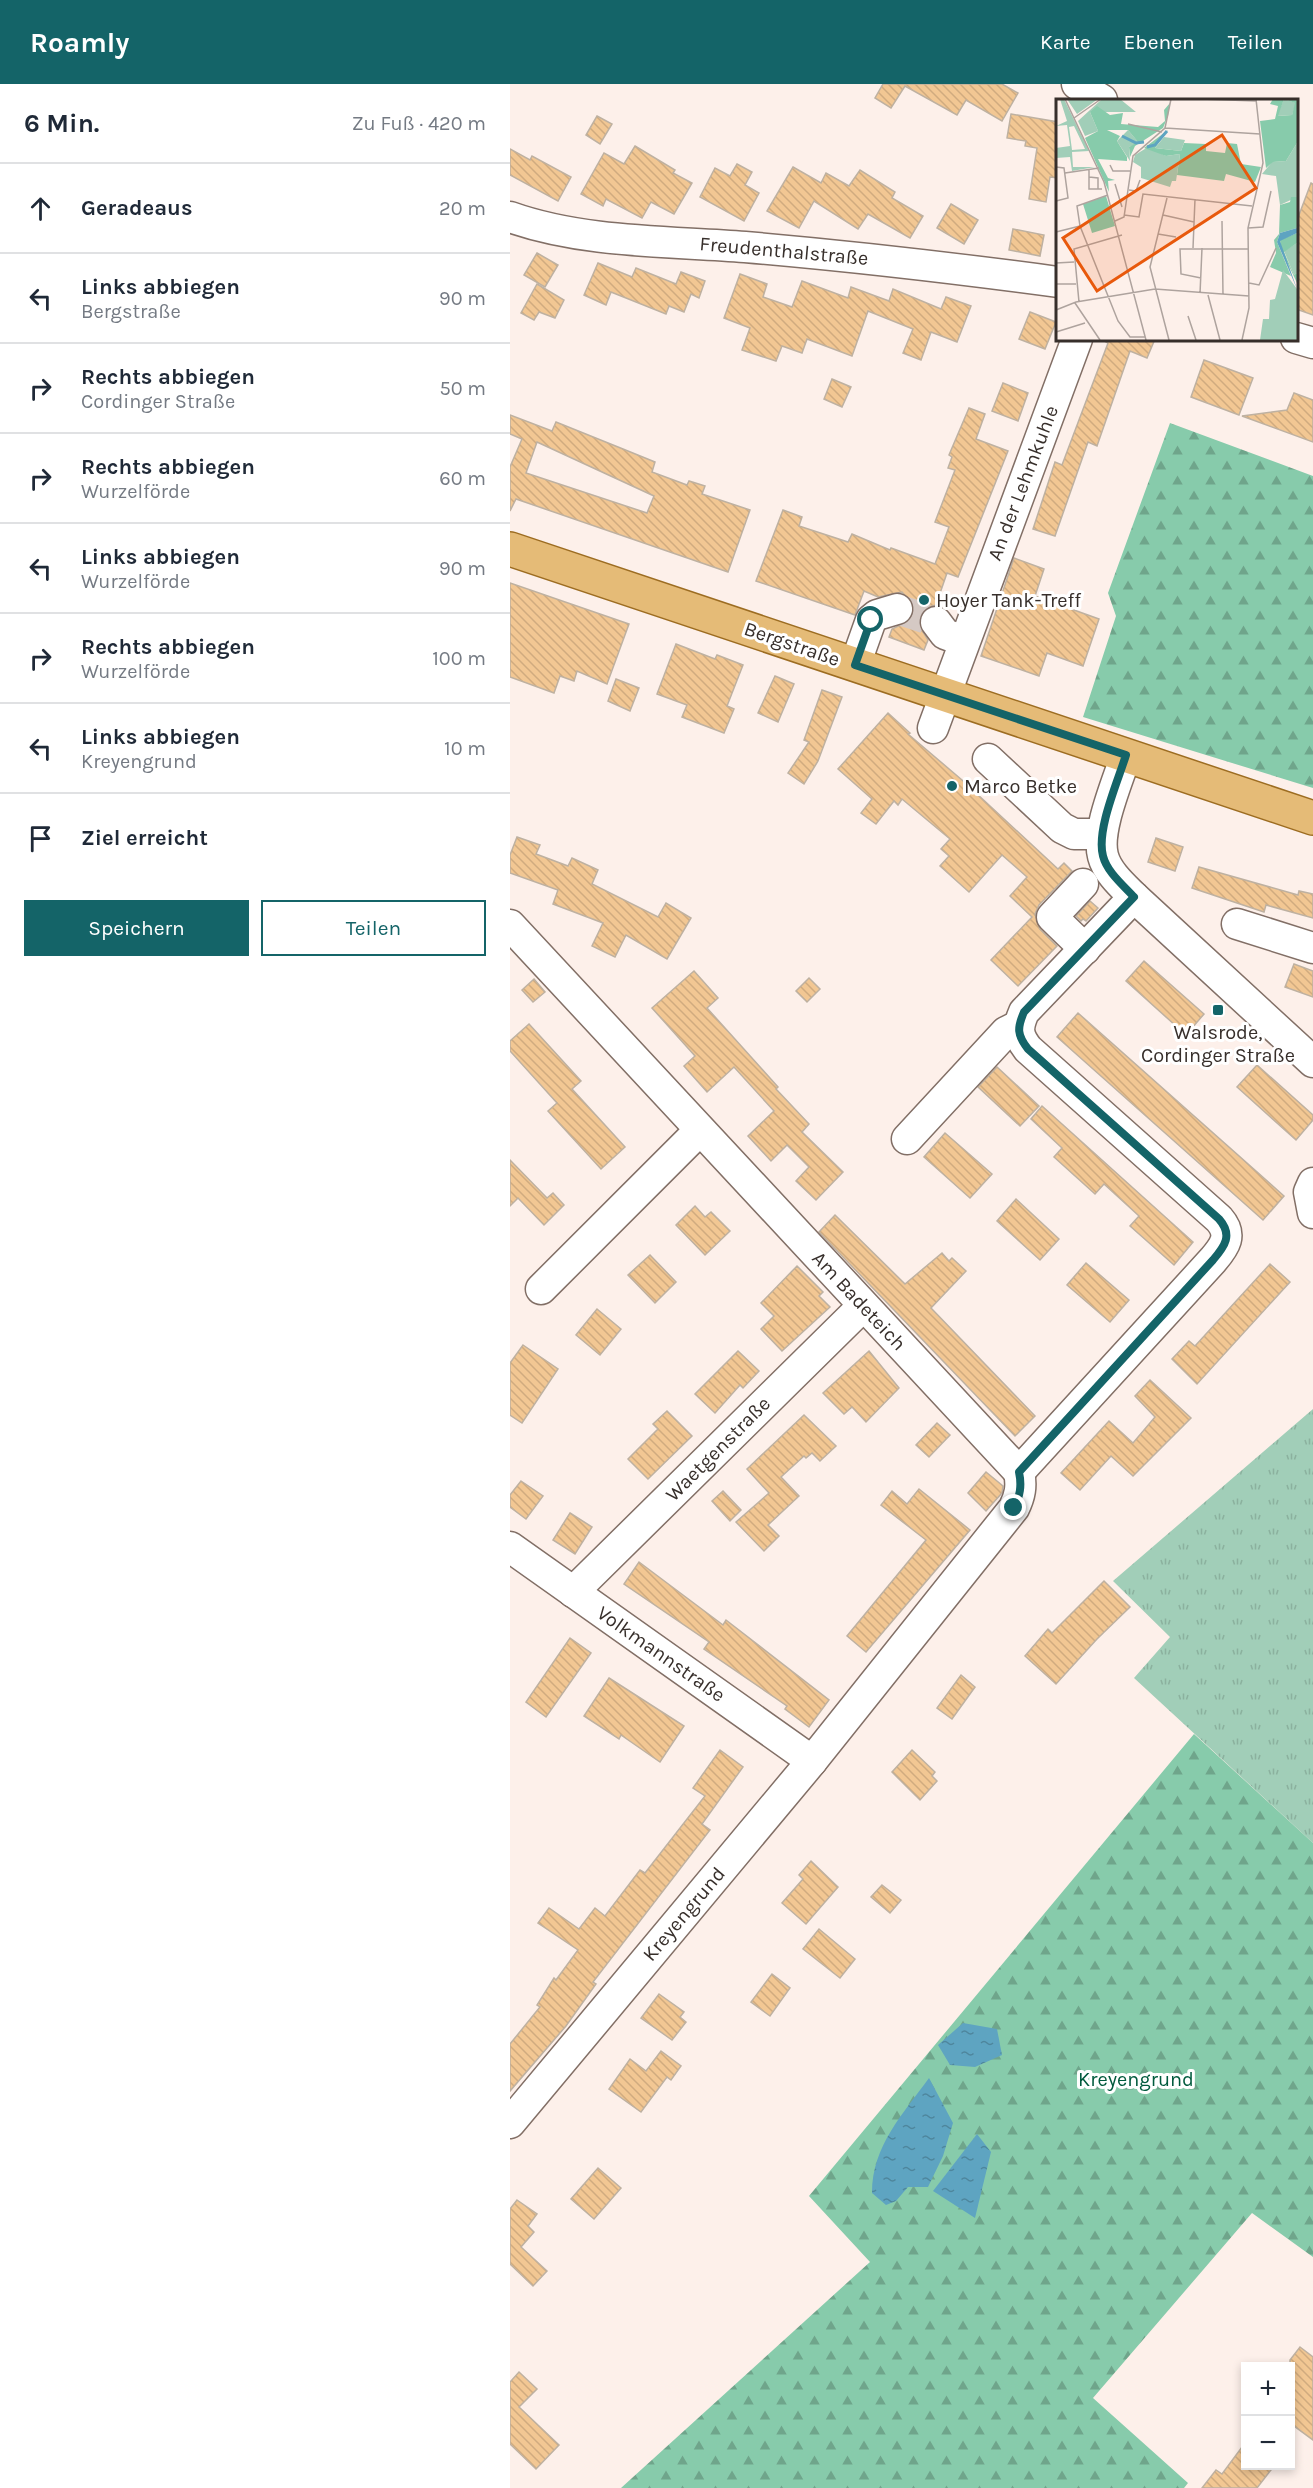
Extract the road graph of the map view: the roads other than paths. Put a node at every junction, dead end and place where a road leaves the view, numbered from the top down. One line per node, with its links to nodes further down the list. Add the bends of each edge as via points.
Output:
1 (1077, 84): 2 (street)
2 (1100, 99)
3 (510, 217): 4 (street, Freudenthalstraße, via 607,236 889,259)
4 (1056, 282)
5 (1298, 339): 7 (street)
6 (1077, 340): 11 (street, An der Lehmkuhle, via 944,633)
7 (1313, 343)
8 (510, 549): 10 (main road, Bergstraße)
9 (891, 616): 10 (street, via 871,620)
10 (855, 665): 11 (main road, Bergstraße)
11 (945, 694): 12 (street, An der Lehmkuhle); 13 (main road, Bergstraße)
12 (933, 728)
13 (1126, 755): 15 (main road, Bergstraße); 16 (street)
14 (988, 759): 16 (street, via 1062,828 1074,834)
15 (1313, 818)
16 (1102, 834): 18 (street, via 1103,856 1114,877)
17 (1083, 884): 22 (street, via 1052,917)
18 (1134, 897): 22 (street); 24 (street)
19 (1237, 924): 21 (street)
20 (510, 926): 25 (street, Am Badeteich)
21 (1313, 948)
22 (1085, 949): 23 (street, via 1024,1012)
23 (1018, 1026): 26 (street, via 1006,1032); 31 (street, via 1019,1037 1028,1049 1219,1219 1228,1236 1213,1260)
24 (1313, 1062)
25 (700, 1130): 29 (street); 30 (street, Am Badeteich)
26 (907, 1139)
27 (1313, 1182): 28 (street, via 1309,1192)
28 (1313, 1213)
29 (541, 1289)
30 (863, 1306): 31 (street, Am Badeteich); 33 (street, Waetgenstraße)
31 (1019, 1472): 34 (street, Kreyengrund, via 1022,1482 1014,1508)
32 (510, 1547): 33 (street, Volkmannstraße)
33 (573, 1592): 34 (street, Volkmannstraße)
34 (812, 1761): 35 (street, Kreyengrund)
35 (510, 2123)

